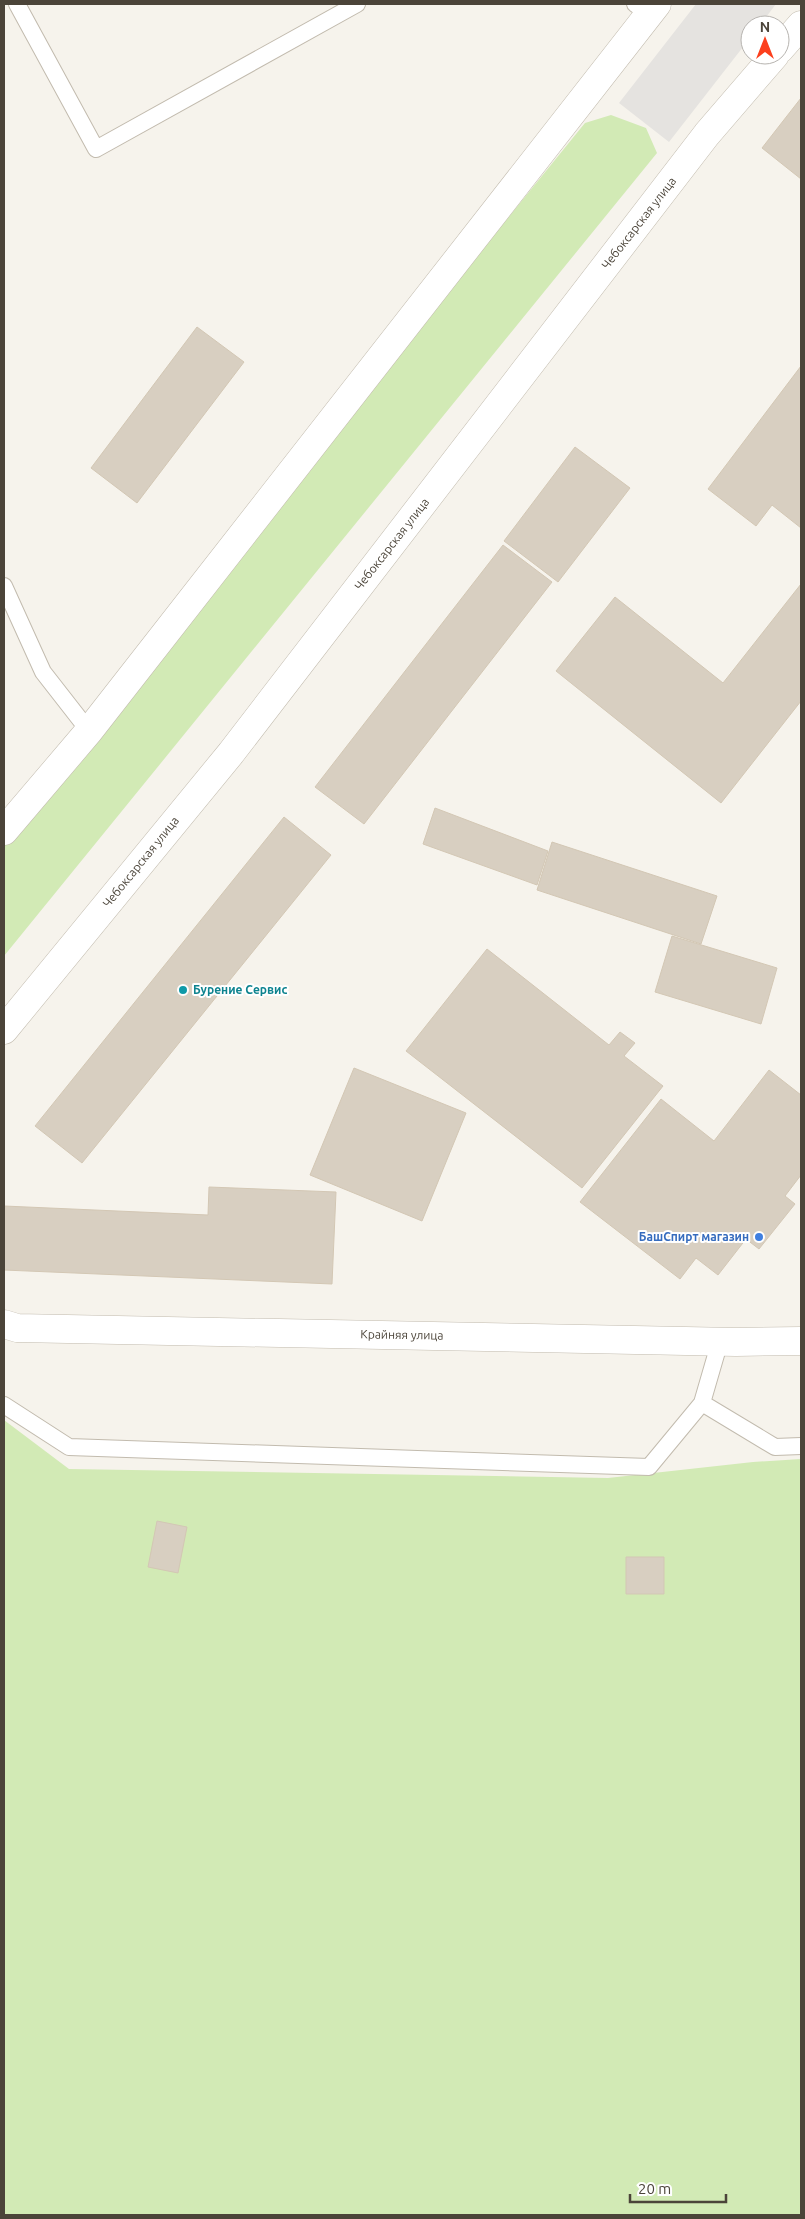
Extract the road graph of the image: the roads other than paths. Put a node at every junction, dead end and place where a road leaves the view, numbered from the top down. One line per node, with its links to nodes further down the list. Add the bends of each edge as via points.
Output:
1 (17, 4): 2 (lane, via 96,149)
2 (356, 4)
3 (647, 7): 8 (street)
4 (800, 27): 5 (street)
5 (790, 38)
6 (766, 65): 10 (street, Чебоксарская улица, via 707,134 231,753)
7 (4, 586): 8 (lane, via 43,672)
8 (89, 731): 9 (street)
9 (4, 831)
10 (4, 1030)
11 (4, 1324): 12 (street, Крайняя улица, via 18,1328)
12 (720, 1341): 13 (street, Крайняя улица); 14 (lane)
13 (801, 1341)
14 (702, 1403): 15 (lane, via 649,1467 69,1447); 16 (lane, via 775,1447)
15 (4, 1405)
16 (801, 1446)

